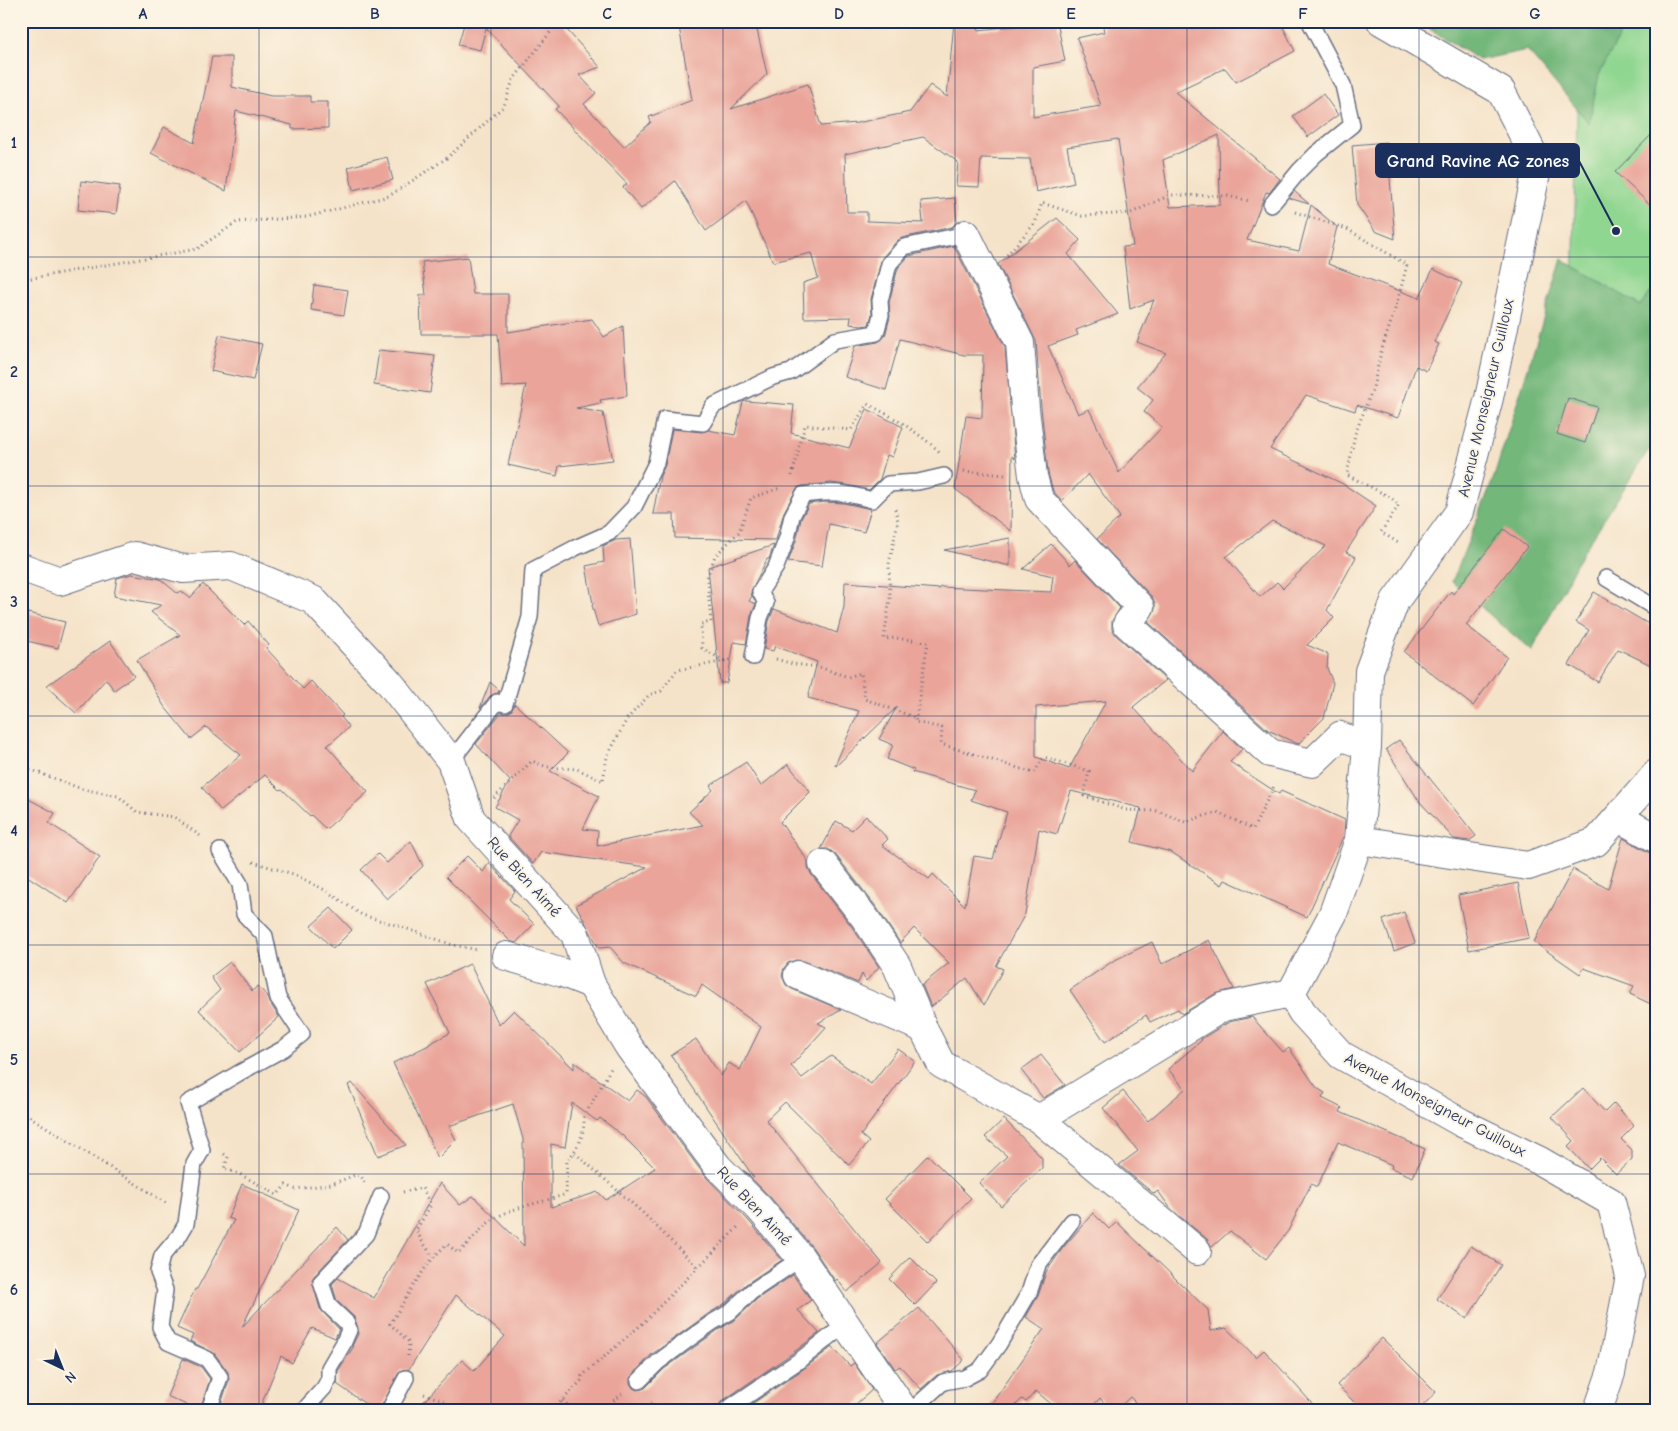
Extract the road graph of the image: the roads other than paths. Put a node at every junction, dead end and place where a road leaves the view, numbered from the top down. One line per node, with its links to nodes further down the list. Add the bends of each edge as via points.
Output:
1 (1314, 21): 3 (lane, via 1311,24 1342,86 1352,125 1316,154)
2 (1381, 21): 10 (street, Avenue Monseigneur Guilloux, via 1501,91 1538,164 1489,398 1459,512 1395,601 1369,671)
3 (1271, 205)
4 (966, 234): 10 (street, via 1020,342 1033,476 1039,499 1140,607 1127,624 1270,753 1312,763 1340,736); 11 (lane, via 904,247 889,264 876,333 835,340 791,372 773,377 713,406 703,423 665,419 656,463 634,507 608,533 534,570 530,617 505,704 497,702)
5 (944, 476): 9 (lane, via 888,484 872,500 846,493 803,495 792,516 788,538 776,568 760,592 766,603 760,618)
6 (21, 567): 11 (street, Rue Bien Aimé, via 60,581 135,556 183,569 231,566 313,600 389,682)
7 (1606, 578): 8 (lane)
8 (1657, 608)
9 (754, 658)
10 (1367, 746): 14 (street, Avenue Monseigneur Guilloux)
11 (451, 761): 20 (street, Rue Bien Aimé, via 471,819 575,934)
12 (1657, 774): 13 (street)
13 (1619, 818): 14 (street, via 1596,842 1528,866); 15 (street)
14 (1359, 840): 21 (street, Avenue Monseigneur Guilloux, via 1333,914)
15 (1657, 840)
16 (220, 851): 31 (lane, via 240,884 244,914 265,936 278,998 302,1034 284,1049 188,1103 202,1150 194,1164 186,1224 162,1256 158,1272 165,1290 160,1327 168,1342 207,1359 220,1377)
17 (823, 864): 22 (street, via 897,966)
18 (506, 956): 20 (street)
19 (798, 975): 22 (street)
20 (591, 984): 27 (street, Rue Bien Aimé, via 629,1047 718,1167)
21 (1291, 993): 23 (street, via 1223,1007); 37 (street, Avenue Monseigneur Guilloux, via 1302,1012 1341,1055 1611,1202 1630,1276 1611,1373)
22 (923, 1028): 23 (street, via 941,1064)
23 (1039, 1119): 26 (street)
24 (381, 1196): 32 (lane, via 366,1234 320,1282 329,1306 347,1323 349,1330 329,1368 324,1388)
25 (1072, 1221): 36 (lane, via 1038,1265 1029,1292 980,1370 965,1378 943,1382)
26 (1197, 1251)
27 (802, 1258): 28 (street, Rue Bien Aimé); 30 (lane, via 681,1344)
28 (846, 1324): 34 (lane, via 800,1360); 35 (street, Rue Bien Aimé)
29 (406, 1378): 33 (lane)
30 (639, 1381)
31 (208, 1410)
32 (304, 1410)
33 (389, 1410)
34 (722, 1410)
35 (904, 1410)
36 (912, 1410)
37 (1598, 1410)

